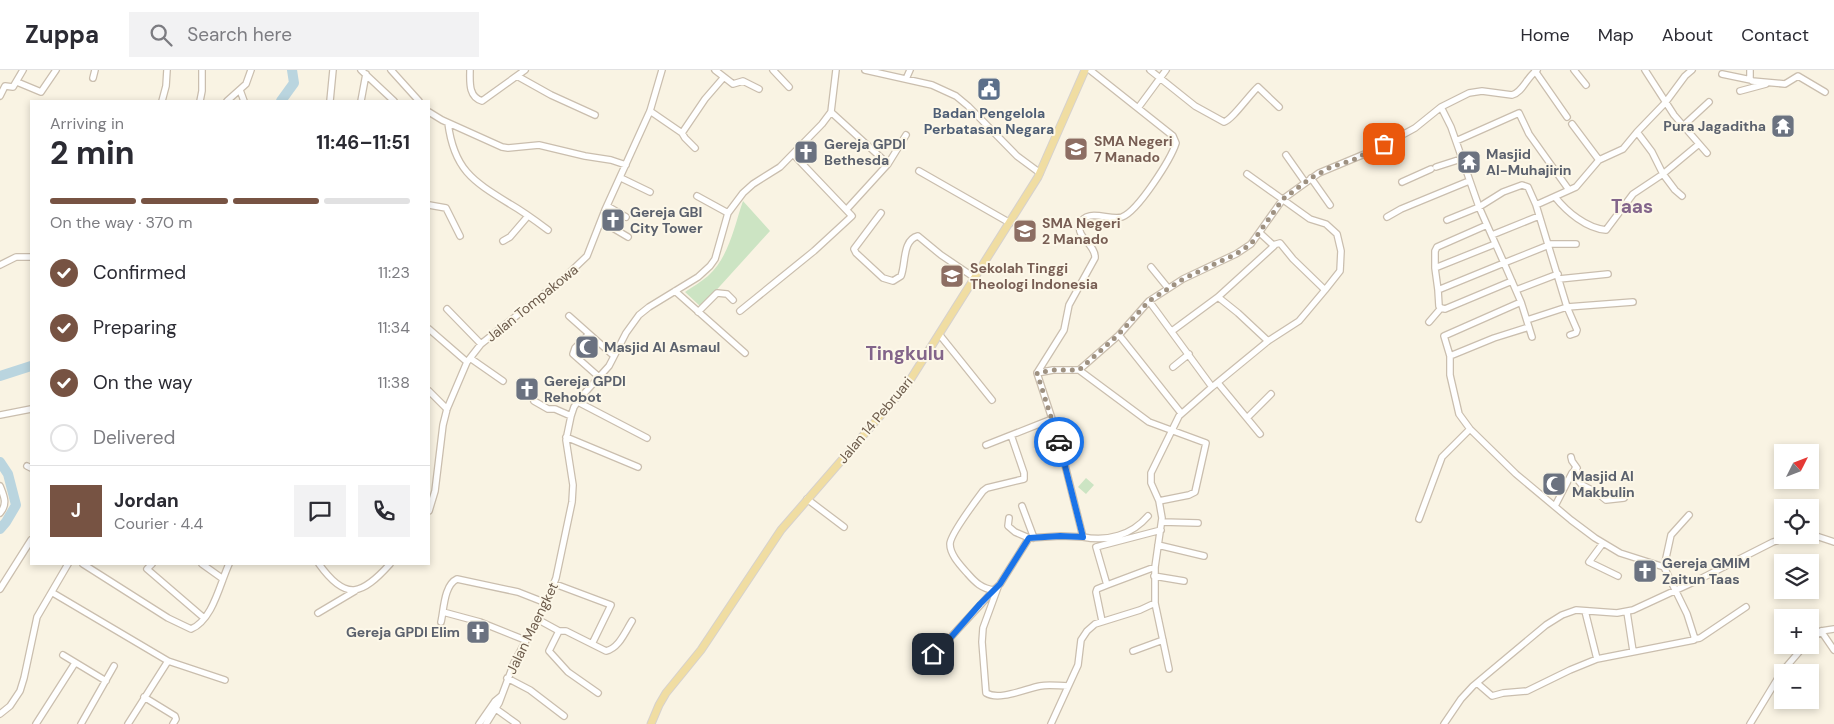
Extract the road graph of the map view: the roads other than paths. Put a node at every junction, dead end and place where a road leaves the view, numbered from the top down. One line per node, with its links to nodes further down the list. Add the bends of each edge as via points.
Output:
1 (23, 70): 36 (street)
2 (56, 70): 36 (street, via 41,92)
3 (95, 70): 32 (street)
4 (167, 70): 45 (street)
5 (202, 70): 46 (street)
6 (251, 70): 41 (street)
7 (333, 70): 49 (street)
8 (391, 70): 52 (street)
9 (470, 70): 29 (street, via 470,87 474,96 482,101)
10 (525, 70): 29 (street)
11 (662, 70): 58 (street, Jalan Tompakowa)
12 (716, 70): 31 (street)
13 (774, 70): 39 (street)
14 (836, 70): 59 (street)
15 (865, 70): 34 (street)
16 (910, 70): 34 (street)
17 (1085, 70): 80 (main road, Jalan 14 Pebruari)
18 (1090, 70): 57 (street)
19 (1150, 70): 33 (street)
20 (1166, 70): 33 (street)
21 (1536, 70): 56 (street, via 1516,94 1476,91); 62 (street)
22 (1574, 70): 38 (street)
23 (1645, 70): 54 (street)
24 (1692, 70): 54 (street)
25 (1750, 70): 35 (street)
26 (1802, 70): 30 (street)
27 (364, 72): 50 (street); 51 (street)
28 (1722, 74): 35 (street)
29 (517, 76): 61 (street)
30 (1798, 76): 37 (street, via 1785,84); 43 (street)
31 (724, 77): 40 (street, via 733,84 743,81); 67 (street)
32 (93, 78)
33 (1159, 78): 55 (street, via 1200,110 1224,122 1258,87); 57 (street)
34 (906, 79): 80 (street, via 941,88 956,96 1017,156)
35 (1751, 80): 37 (street)
36 (17, 82): 44 (street, via 12,88 4,86)
37 (1768, 83): 42 (street)
38 (1586, 84)
39 (789, 87)
40 (759, 89)
41 (240, 90): 47 (street); 48 (street)
42 (1740, 90)
43 (1826, 92)
44 (0, 96)
45 (162, 100)
46 (200, 100)
47 (228, 100)
48 (244, 100)
49 (330, 100)
50 (361, 100)
51 (392, 100)
52 (418, 100)
53 (1708, 102): 65 (street)
54 (1666, 103): 65 (street); 66 (street)
55 (1279, 107)
56 (1441, 107): 69 (street); 84 (street, via 1415,128)
57 (1138, 108): 163 (street, via 1173,136 1176,144 1146,195 1128,213 1116,218 1090,216 1081,222 1080,232 1095,258 1068,307 1064,330)
58 (650, 111): 67 (street); 78 (street, Jalan Tompakowa)
59 (831, 112): 73 (street, Jalan Maengket); 77 (street)
60 (430, 113): 63 (street)
61 (595, 115)
62 (1567, 117)
63 (448, 123): 78 (street, via 505,148 539,145); 101 (street, via 454,150 467,173 482,187)
64 (1572, 124): 76 (street)
65 (1683, 126): 70 (street)
66 (1637, 132): 76 (street, via 1620,152); 82 (street)
67 (682, 133): 71 (street)
68 (906, 135): 77 (street)
69 (1456, 141): 75 (street); 87 (street, via 1519,113 1534,141)
70 (1699, 144): 72 (street); 82 (street)
71 (695, 148)
72 (1706, 153)
73 (793, 154): 98 (street); 99 (street, Jalan Maengket, via 776,170 748,188)
74 (1286, 155): 84 (street)
75 (1461, 157): 85 (street); 86 (street)
76 (1599, 160): 87 (street, via 1582,181)
77 (888, 164): 98 (street)
78 (626, 166): 83 (street, Jalan Tompakowa)
79 (919, 171): 107 (street)
80 (1040, 173): 107 (main road, Jalan 14 Pebruari)
81 (1247, 174): 92 (street)
82 (1664, 174): 90 (street); 91 (street, via 1633,194 1606,230 1572,215)
83 (621, 178): 88 (street); 95 (street, Jalan Tompakowa)
84 (1308, 180): 92 (street); 96 (street)
85 (1469, 181): 97 (street); 104 (street)
86 (1402, 182)
87 (1569, 190): 91 (street)
88 (650, 192)
89 (698, 196): 99 (street)
90 (1682, 196)
91 (1555, 197): 94 (street)
92 (1283, 199): 110 (street); 129 (street, via 1337,234 1341,263 1338,275)
93 (430, 205): 111 (street, via 446,208)
94 (1536, 205): 97 (street, via 1524,184); 102 (street)
95 (607, 206): 103 (street); 106 (street, Jalan Tompakowa)
96 (1330, 206)
97 (1479, 206): 105 (street); 108 (street)
98 (847, 209): 142 (street, via 852,217)
99 (728, 213): 132 (street, Jalan Maengket, via 710,266)
100 (881, 213): 126 (street, via 854,249 883,278 893,282 901,276 909,242 918,236)
101 (528, 216): 109 (street); 114 (street)
102 (1540, 216): 112 (street); 116 (street)
103 (626, 217)
104 (1387, 217)
105 (1447, 220)
106 (601, 221): 113 (street); 155 (street, Jalan Tompakowa, via 590,252 582,262)
107 (1010, 223): 126 (main road, Jalan 14 Pebruari)
108 (1487, 225): 112 (street); 123 (street, via 1437,247)
109 (548, 230)
110 (1260, 233): 118 (street); 128 (street, via 1236,254)
111 (460, 236)
112 (1492, 236): 115 (street)
113 (628, 237)
114 (503, 241)
115 (1495, 244): 120 (street); 123 (street)
116 (1549, 244): 117 (street); 120 (street); 125 (street)
117 (1576, 244)
118 (1274, 246): 129 (street, via 1280,243); 133 (street)
119 (30, 257): 121 (street, via 16,257)
120 (1504, 263): 127 (street); 130 (street)
121 (0, 265)
122 (1151, 266): 128 (street)
123 (1435, 268): 130 (street)
124 (1608, 274): 125 (street)
125 (1559, 277): 131 (street); 138 (street)
126 (975, 278): 150 (main road, Jalan 14 Pebruari)
127 (1512, 281): 131 (street); 139 (street, via 1445,309)
128 (1168, 288): 135 (street)
129 (1325, 290): 154 (street, via 1298,321)
130 (1438, 290): 139 (street)
131 (1516, 290): 136 (street)
132 (675, 291): 141 (street); 157 (street, Jalan Maengket, via 639,315)
133 (1218, 297): 148 (street); 154 (street)
134 (733, 300): 141 (street, via 727,294 718,293)
135 (1149, 301): 148 (street); 151 (street)
136 (1521, 302): 144 (street); 158 (street, via 1446,334 1444,338)
137 (1633, 302): 138 (street)
138 (1567, 307): 144 (street); 152 (street, via 1577,330)
139 (1440, 308): 145 (street)
140 (446, 309): 155 (street)
141 (698, 312): 156 (street)
142 (740, 312)
143 (569, 316): 149 (street)
144 (1527, 320): 146 (street)
145 (1429, 322)
146 (1529, 327): 153 (street); 158 (street)
147 (430, 330): 160 (street)
148 (1172, 331): 159 (street)
149 (589, 334): 157 (street); 164 (street, via 573,354)
150 (939, 334): 169 (street); 191 (main road, Jalan 14 Pebruari, via 908,385)
151 (1118, 335): 162 (street); 174 (street)
152 (1570, 335)
153 (1532, 336)
154 (1268, 342): 166 (street)
155 (481, 344): 160 (street, Jalan Tompakowa)
156 (745, 353)
157 (614, 356): 164 (street, Jalan Maengket)
158 (1450, 356): 179 (street, via 1450,375 1458,409)
159 (1191, 358): 161 (street); 166 (street)
160 (468, 360): 165 (street); 173 (street, Jalan Tompakowa)
161 (1173, 367)
162 (1079, 370): 163 (street); 180 (street, via 1140,415)
163 (1037, 373): 178 (street)
164 (600, 377): 171 (street, Jalan Maengket)
165 (503, 381)
166 (1215, 385): 174 (street); 177 (street)
167 (430, 392): 173 (street)
168 (1272, 394): 177 (street)
169 (992, 400)
170 (534, 401): 176 (street)
171 (578, 402): 176 (street, Jalan Maengket); 184 (street)
172 (30, 409): 175 (street)
173 (447, 409): 195 (street, Jalan Tompakowa)
174 (1181, 413): 180 (street)
175 (0, 415)
176 (571, 416): 183 (street, Jalan Maengket)
177 (1247, 418): 181 (street)
178 (1052, 419): 182 (street); 205 (street)
179 (1470, 429): 194 (street); 200 (street, via 1442,457)
180 (1170, 431): 192 (street, via 1150,476); 192 (street, via 1206,444 1195,492)
181 (1260, 434)
182 (1011, 435): 185 (street); 229 (street, via 1024,479 985,489 950,541 952,553 967,573 979,585)
183 (566, 437): 187 (street); 227 (street, Jalan Maengket, via 573,491)
184 (647, 438)
185 (986, 445)
186 (1571, 457): 188 (street)
187 (638, 467)
188 (1576, 469): 190 (street, via 1580,484 1606,500); 194 (street)
189 (0, 486): 196 (street, via 6,500)
190 (1624, 498)
191 (806, 499): 203 (street); 282 (main road, Jalan 14 Pebruari, via 769,546 701,650 666,693)
192 (1159, 501): 201 (street)
193 (1022, 506): 207 (street)
194 (1555, 506): 211 (street)
195 (430, 508)
196 (0, 513)
197 (1689, 515): 222 (street, via 1671,534)
198 (1148, 516): 205 (street, via 1139,527 1117,536)
199 (1009, 518): 207 (street, via 1011,529)
200 (1419, 519)
201 (1162, 522): 202 (street); 204 (street)
202 (1198, 523)
203 (844, 527)
204 (1161, 530): 212 (street); 228 (street, via 1096,546)
205 (1083, 537): 207 (street)
206 (1819, 537): 210 (street)
207 (1032, 538): 229 (street)
208 (30, 542): 230 (street)
209 (1774, 542): 232 (street)
210 (1834, 542)
211 (1603, 543): 222 (street, via 1620,553); 224 (street, via 1589,561)
212 (1158, 545): 213 (street); 221 (street)
213 (1204, 556)
214 (67, 565): 233 (street)
215 (85, 565): 241 (street, via 178,624 193,628)
216 (151, 565): 241 (street, via 147,569)
217 (203, 565): 225 (street)
218 (230, 565): 225 (street)
219 (320, 565): 231 (street, via 338,585)
220 (389, 565): 231 (street, via 369,585)
221 (1155, 567): 223 (street); 228 (street)
222 (1664, 568): 232 (street)
223 (1154, 576): 226 (street); 234 (street)
224 (1618, 576)
225 (223, 579): 241 (street, via 214,604)
226 (1184, 581)
227 (555, 584): 235 (street, Jalan Maengket); 252 (street, via 611,605)
228 (1107, 585): 245 (street, via 1096,592)
229 (996, 588): 256 (street); 268 (street, via 983,628 986,693 1003,695 1044,686)
230 (0, 590)
231 (356, 590): 240 (street)
232 (1675, 591): 239 (street); 249 (street)
233 (52, 593): 260 (street); 273 (street, via 36,620 20,691)
234 (1155, 603): 245 (street); 251 (street)
235 (546, 604): 238 (street, via 518,592 457,579 448,588); 242 (street, Jalan Maengket)
236 (1746, 607): 249 (street, via 1700,638)
237 (1585, 611): 239 (street); 259 (street); 267 (street, via 1570,611 1549,622)
238 (443, 612): 244 (street); 250 (street)
239 (1627, 612): 255 (street)
240 (318, 613)
241 (204, 618)
242 (537, 619): 247 (street); 250 (street, Jalan Maengket)
243 (632, 621): 252 (street, via 620,641 610,650 605,651)
244 (441, 622)
245 (1102, 622): 268 (street, via 1090,627 1081,637 1078,663)
246 (1834, 629): 248 (street)
247 (559, 631): 252 (street, via 566,631); 269 (street, via 549,651 563,668)
248 (1821, 632): 253 (street)
249 (1695, 638): 255 (street)
250 (526, 640): 264 (street, Jalan Maengket)
251 (1163, 640): 254 (street); 263 (street)
252 (592, 644)
253 (1834, 650)
254 (1133, 651)
255 (1633, 651): 259 (street)
256 (933, 654)
257 (1797, 654): 285 (street, via 1781,673)
258 (64, 655): 261 (street)
259 (1597, 659): 267 (street, via 1527,691 1502,693 1494,697)
260 (168, 661): 265 (street); 271 (street)
261 (75, 663): 266 (street); 275 (street)
262 (114, 666): 266 (street)
263 (1169, 668)
264 (507, 678): 270 (street, Jalan Maengket); 274 (street, via 530,690)
265 (225, 680)
266 (106, 681): 276 (street)
267 (1479, 685): 284 (street, via 1464,695)
268 (1068, 686): 283 (street)
269 (598, 694)
270 (502, 696): 272 (street, Jalan Maengket); 279 (street)
271 (144, 697): 277 (street); 278 (street, via 175,716)
272 (496, 709): 280 (street, Jalan Maengket); 281 (street)
273 (0, 714)
274 (564, 716)
275 (36, 724)
276 (81, 724)
277 (128, 724)
278 (173, 724)
279 (479, 724)
280 (486, 724)
281 (517, 724)
282 (651, 724)
283 (1051, 724)
284 (1444, 724)
285 (1750, 724)

